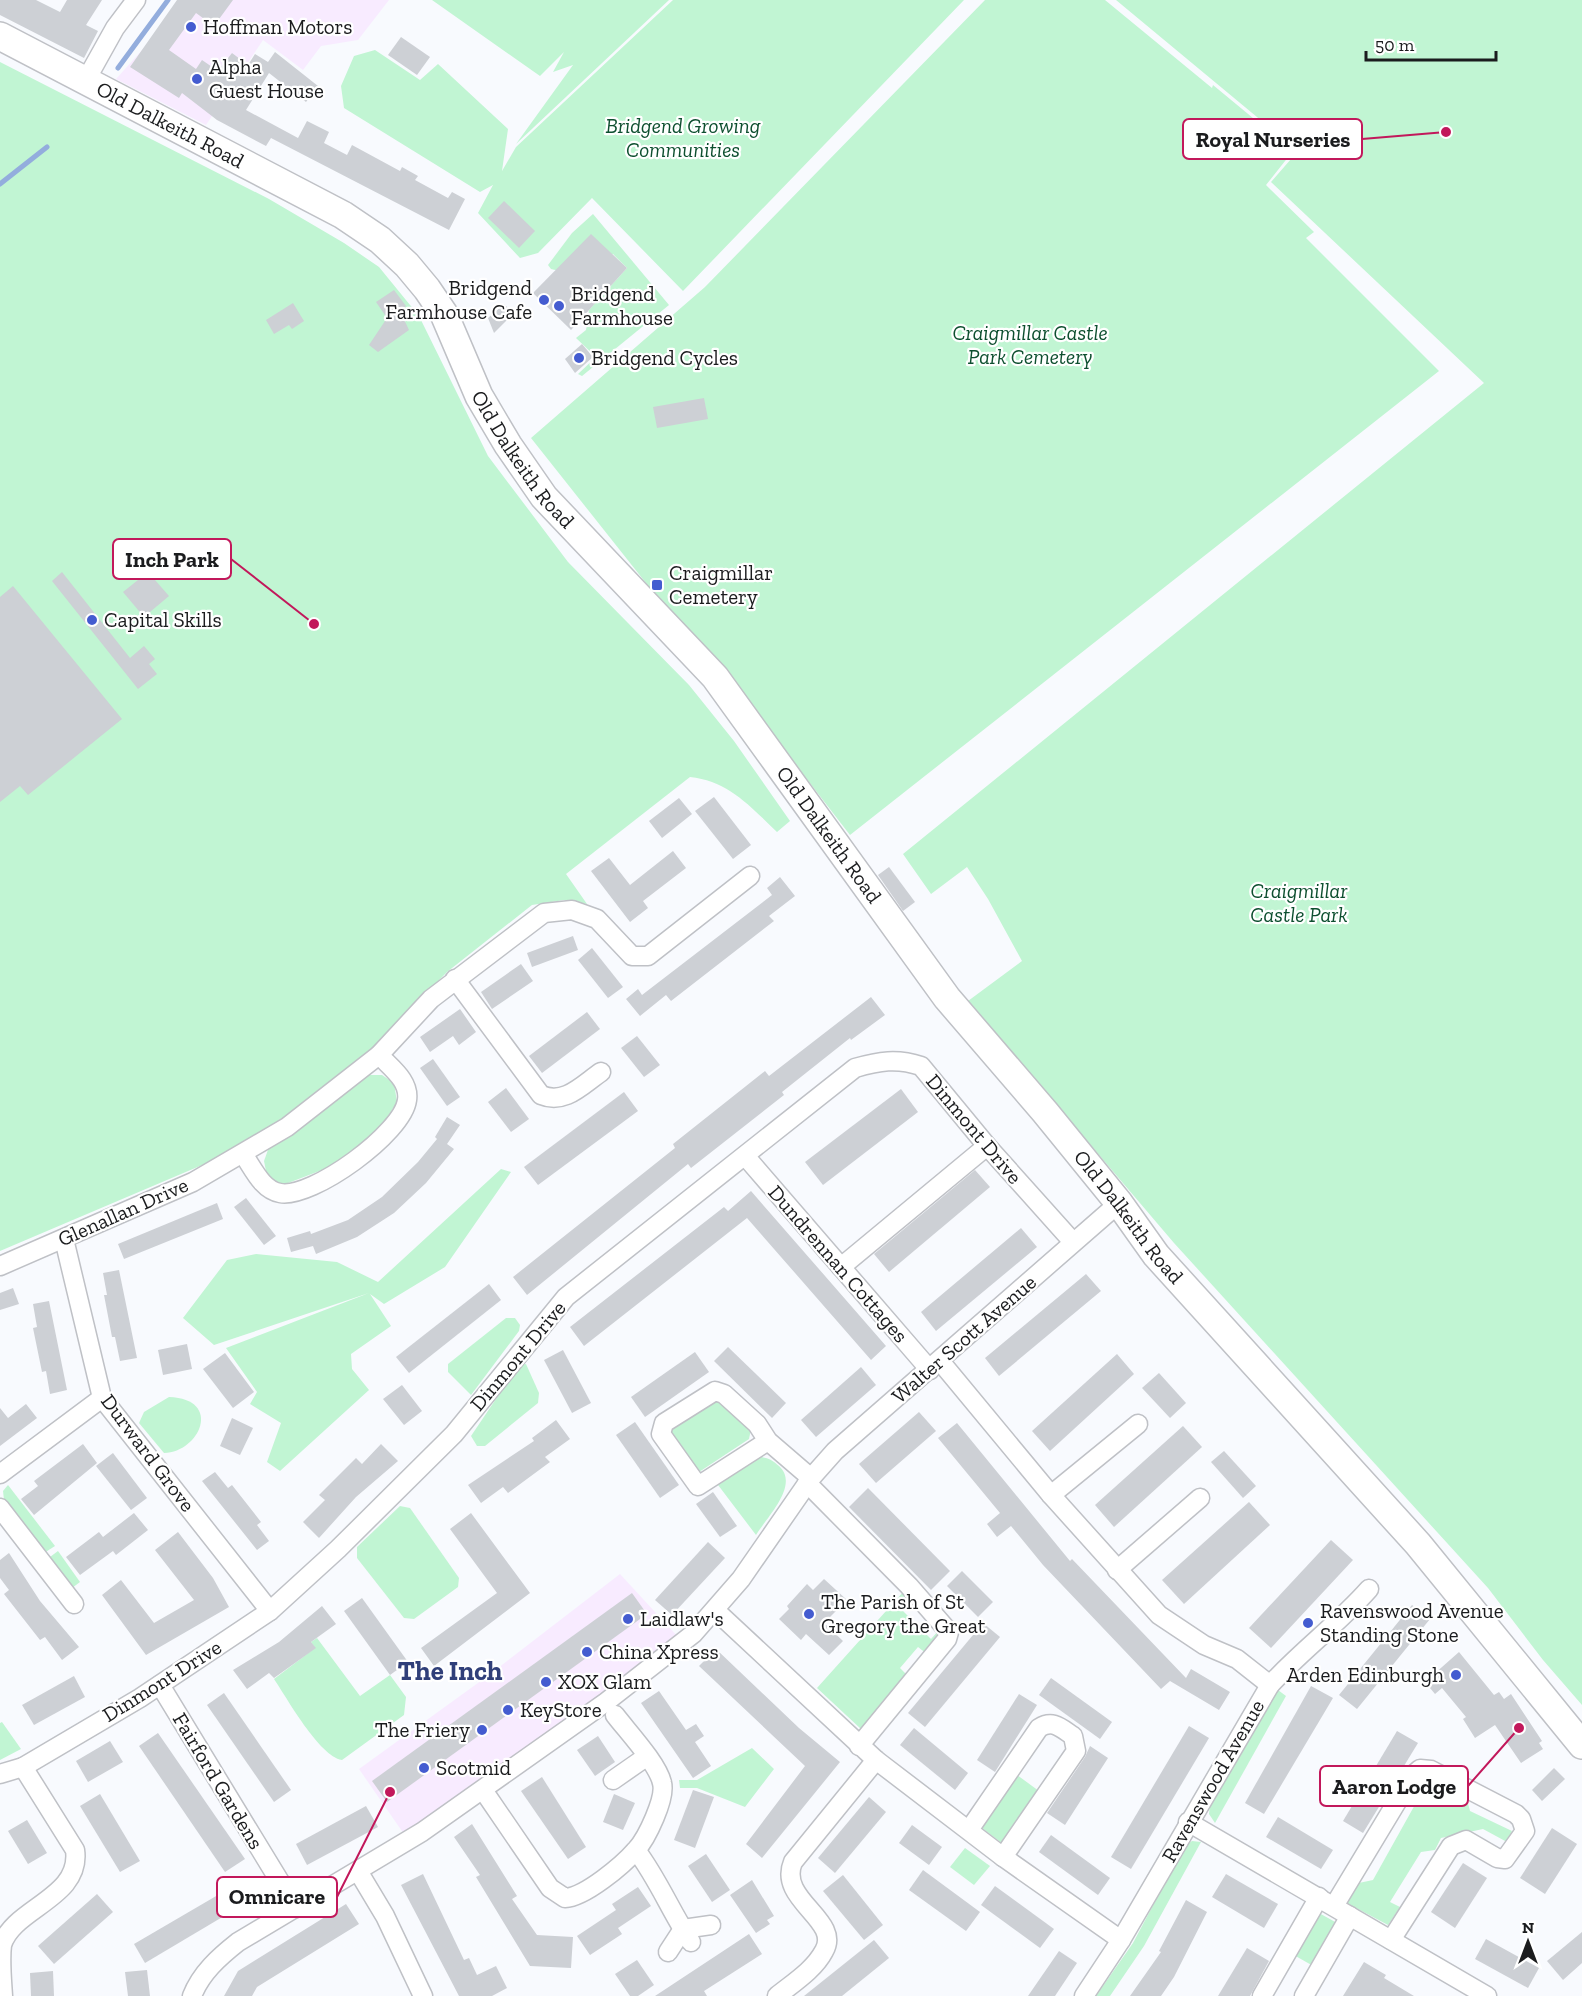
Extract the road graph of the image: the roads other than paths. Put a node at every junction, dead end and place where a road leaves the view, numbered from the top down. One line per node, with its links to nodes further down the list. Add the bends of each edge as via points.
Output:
1 (136, 0): 3 (street)
2 (0, 36): 3 (main road, Old Dalkeith Road)
3 (86, 80): 11 (main road, Old Dalkeith Road, via 343,215 380,240 407,265 444,314 479,396 544,497 715,677 947,998)
4 (750, 876): 5 (street, Glenallan Drive, via 648,956 632,956 597,919 572,910 562,911 544,914)
5 (455, 979): 6 (street, Glenallan Drive); 7 (street, via 541,1095 553,1100 565,1097)
6 (379, 1055): 9 (street, Glenallan Drive, via 287,1127); 9 (street, via 406,1084 407,1100 403,1113 361,1159 298,1194 267,1188)
7 (600, 1071)
8 (987, 1146): 10 (street, Dinmont Drive, via 921,1066 883,1060 855,1068); 13 (street, Dinmont Drive); 15 (street)
9 (243, 1154): 12 (street, Glenallan Drive, via 156,1199)
10 (746, 1157): 15 (street, Dundrennan Cottages); 28 (street, Dinmont Drive, via 566,1297 454,1434)
11 (1119, 1203): 13 (street, Walter Scott Avenue); 33 (main road, Old Dalkeith Road, via 1156,1255 1418,1544)
12 (64, 1239): 14 (street, Glenallan Drive); 17 (street, Durward Grove)
13 (1073, 1242): 16 (street, Walter Scott Avenue)
14 (0, 1266)
15 (841, 1267): 16 (street, Dundrennan Cottages)
16 (935, 1366): 21 (street, Walter Scott Avenue, via 835,1450); 22 (street, Dundrennan Cottages)
17 (102, 1398): 20 (street); 28 (street, Durward Grove)
18 (1138, 1424): 22 (street)
19 (768, 1442): 19 (street, via 757,1424 724,1394 715,1391 664,1423 661,1434 698,1486); 21 (street)
20 (0, 1474)
21 (809, 1481): 29 (street, Walter Scott Avenue); 34 (street, via 948,1632 947,1640)
22 (1051, 1495): 25 (street, Dundrennan Cottages)
23 (1200, 1498): 25 (street)
24 (0, 1508): 27 (street)
25 (1118, 1570): 31 (street, Dundrennan Cottages, via 1177,1629 1237,1659)
26 (1369, 1589): 31 (street, Ravenswood Avenue)
27 (74, 1604)
28 (270, 1611): 30 (street, Dinmont Drive)
29 (716, 1611): 34 (street); 40 (street, Walter Scott Avenue, via 657,1663)
30 (159, 1685): 37 (street, Dinmont Drive); 47 (street, Fairford Gardens)
31 (1270, 1685): 41 (street, Ravenswood Avenue)
32 (615, 1715): 35 (street)
33 (1582, 1745)
34 (859, 1746): 36 (street)
35 (646, 1757): 39 (street); 43 (street, via 660,1775 663,1789)
36 (876, 1760): 42 (street); 57 (street, via 789,1871 794,1891 825,1930 828,1940 819,1959)
37 (23, 1767): 38 (street, Dinmont Drive); 54 (street, via 75,1850 77,1863 67,1883 13,1929 2,1944)
38 (0, 1774)
39 (614, 1780)
40 (483, 1790): 43 (street, via 550,1888 565,1898 582,1894); 45 (street, Walter Scott Avenue)
41 (1188, 1822): 46 (street); 51 (street, Ravenswood Avenue)
42 (969, 1830): 44 (street); 44 (street, via 1039,1728 1053,1723 1073,1736 1076,1751)
43 (636, 1850): 50 (street)
44 (1003, 1857): 51 (street)
45 (358, 1871): 47 (street, Walter Scott Avenue); 56 (street, via 385,1916)
46 (1326, 1902): 48 (street); 52 (street, via 1420,1769 1431,1770 1521,1819 1525,1831 1505,1859 1466,1840 1451,1846); 59 (street)
47 (296, 1908): 55 (street, Walter Scott Avenue, via 214,1962)
48 (1350, 1916): 52 (street); 60 (street)
49 (711, 1924): 50 (street)
50 (687, 1936): 53 (street)
51 (1120, 1940): 58 (street, Ravenswood Avenue)
52 (1391, 1940): 61 (street)
53 (668, 1952)
54 (3, 1996)
55 (192, 1996)
56 (423, 1996)
57 (777, 1996)
58 (1084, 1996)
59 (1262, 1996)
60 (1304, 1996)
61 (1487, 1996)

